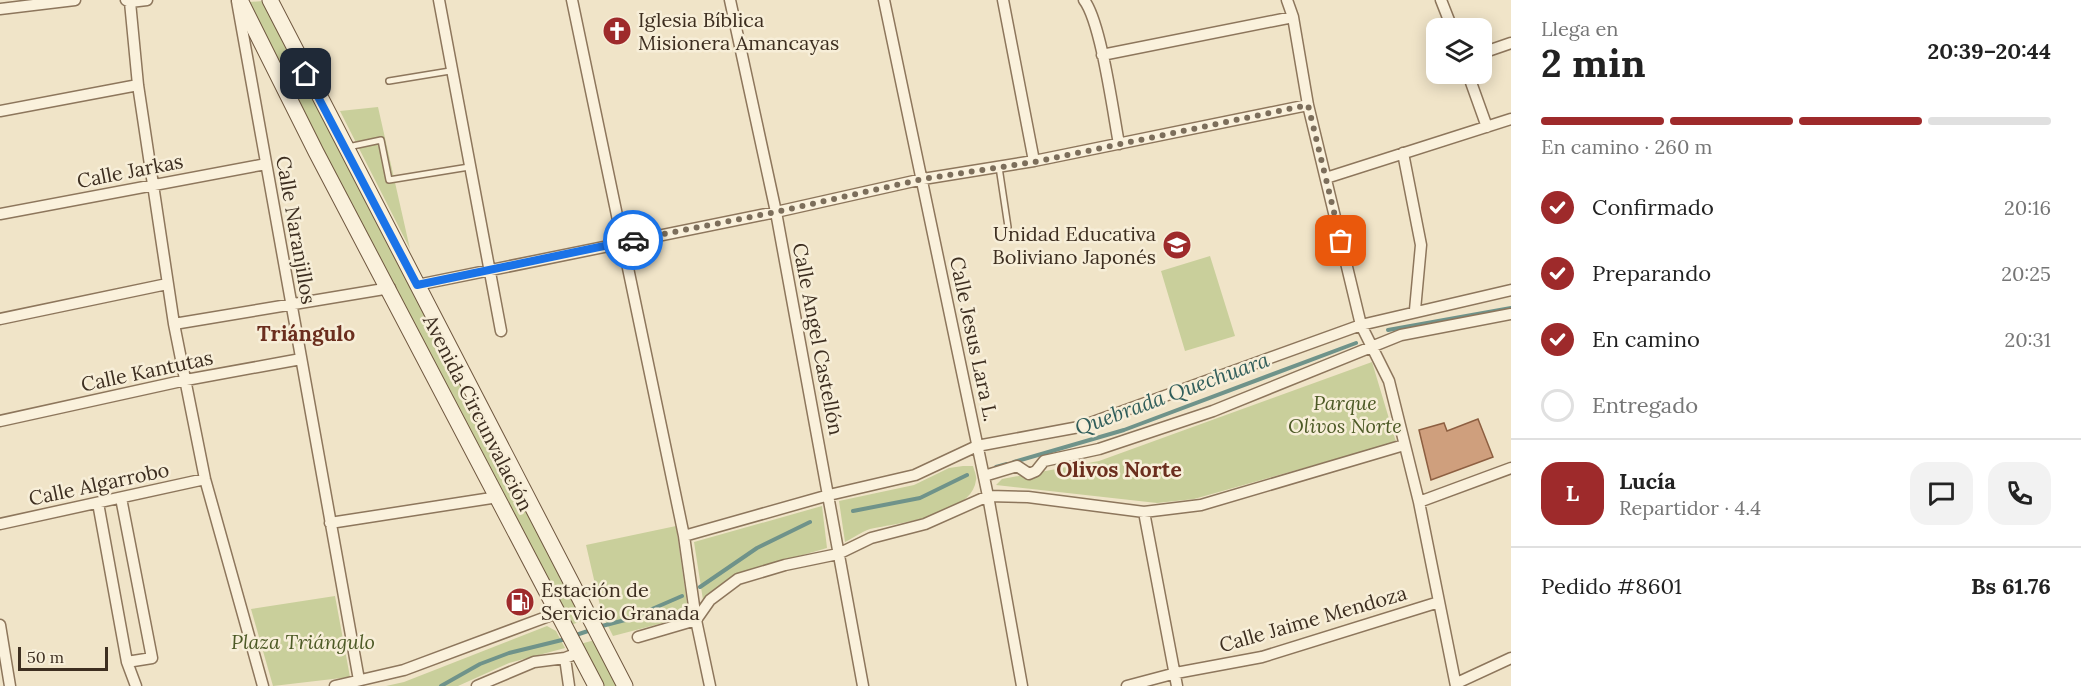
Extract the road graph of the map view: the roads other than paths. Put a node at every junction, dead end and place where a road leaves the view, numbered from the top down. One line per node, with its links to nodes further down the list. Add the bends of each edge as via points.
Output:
1 (75, 0): 14 (street)
2 (147, 0): 13 (street)
3 (238, 0): 32 (street, Calle Naranjillos); 45 (main road, Avenida Circunvalación)
4 (270, 0): 29 (main road, Avenida Circunvalación)
5 (439, 0): 20 (street)
6 (572, 0): 41 (street)
7 (730, 0): 38 (street, Calle Angel Castellón)
8 (884, 0): 36 (street, Calle Jesus Lara L.)
9 (1003, 0): 31 (street)
10 (1084, 0): 19 (street, via 1090,7)
11 (1287, 0): 15 (street)
12 (1441, 0): 16 (street)
13 (128, 1): 23 (street)
14 (0, 9)
15 (1293, 17): 19 (street); 24 (street)
16 (1448, 18)
17 (1511, 43): 18 (street)
18 (1492, 50)
19 (1102, 55): 28 (street)
20 (450, 71): 21 (lane); 33 (street)
21 (389, 81)
22 (1472, 84): 27 (street)
23 (138, 85): 25 (street); 37 (street)
24 (1308, 105): 28 (street); 35 (street)
25 (0, 111)
26 (1511, 119): 27 (street)
27 (1487, 126): 30 (street)
28 (1119, 144): 31 (street)
29 (344, 148): 33 (lane, via 381,140 389,180); 44 (main road, Avenida Circunvalación)
30 (1403, 153): 35 (street); 48 (street, via 1421,245)
31 (1034, 162): 34 (street)
32 (266, 164): 37 (street, Calle Jarkas); 47 (street, Calle Naranjillos)
33 (469, 167): 42 (street)
34 (999, 167): 36 (street); 40 (lane)
35 (1326, 178): 52 (street)
36 (923, 179): 38 (street); 59 (street, Calle Jesus Lara L.)
37 (153, 186): 39 (street, Calle Jarkas); 43 (street)
38 (776, 212): 41 (street); 63 (street, Calle Angel Castellón)
39 (0, 214)
40 (1008, 226)
41 (622, 242): 42 (street); 72 (street)
42 (489, 269): 44 (street); 53 (street)
43 (167, 284): 50 (street); 51 (street)
44 (417, 285): 92 (main road, Avenida Circunvalación)
45 (390, 288): 47 (street); 65 (main road, Avenida Circunvalación)
46 (1511, 290): 48 (street)
47 (291, 303): 51 (street); 55 (street, Calle Naranjillos)
48 (1415, 310): 52 (street)
49 (1511, 314): 54 (street, via 1401,335)
50 (0, 319)
51 (174, 324): 56 (street)
52 (1361, 325): 54 (street); 59 (street, via 1079,427)
53 (501, 332)
54 (1374, 348): 58 (street, via 1389,381); 61 (street, via 1213,411 1099,449 1044,461 1029,474 1017,466)
55 (301, 359): 56 (street, Calle Kantutas); 70 (street, Calle Naranjillos)
56 (186, 380): 57 (street, Calle Kantutas); 62 (street)
57 (0, 421)
58 (1404, 445): 67 (street); 69 (street, via 1201,505)
59 (977, 446): 61 (street, Calle Jesus Lara L.); 63 (street, via 915,475)
60 (1511, 468): 67 (street)
61 (984, 476): 64 (street, Calle Jesus Lara L.)
62 (205, 479): 66 (street, Calle Algarrobo); 87 (street)
63 (829, 495): 72 (street); 73 (street, Calle Angel Castellón)
64 (988, 496): 69 (street, via 1029,497); 73 (street, via 926,524 870,538); 95 (street, Calle Jesus Lara L.)
65 (498, 497): 70 (street); 75 (main road, Avenida Circunvalación)
66 (121, 498): 68 (street, Calle Algarrobo); 81 (street, via 152,658)
67 (1419, 502): 74 (street)
68 (98, 503): 71 (street, Calle Algarrobo); 81 (street)
69 (1144, 512): 82 (street)
70 (330, 523): 83 (street, Calle Naranjillos)
71 (0, 524)
72 (684, 536): 76 (street)
73 (838, 554): 76 (street, via 738,579 710,600); 94 (street, Calle Angel Castellón)
74 (1439, 602): 82 (street, Calle Jaime Mendoza, via 1262,657); 84 (street)
75 (557, 613): 79 (main road, Avenida Circunvalación); 83 (street, via 404,670)
76 (696, 620): 78 (street); 93 (street)
77 (0, 625): 85 (street)
78 (638, 637)
79 (573, 652): 89 (street, via 534,662); 90 (street); 91 (main road, Avenida Circunvalación)
80 (1511, 658): 84 (street)
81 (127, 662): 86 (street)
82 (1176, 673): 96 (street, Calle Jaime Mendoza); 97 (street)
83 (359, 680): 88 (street)
84 (1457, 685)
85 (10, 686)
86 (136, 686)
87 (263, 686)
88 (335, 686)
89 (477, 686)
90 (569, 686)
91 (596, 686)
92 (625, 686)
93 (710, 686)
94 (862, 686)
95 (1022, 686)
96 (1127, 686)
97 (1177, 686)

